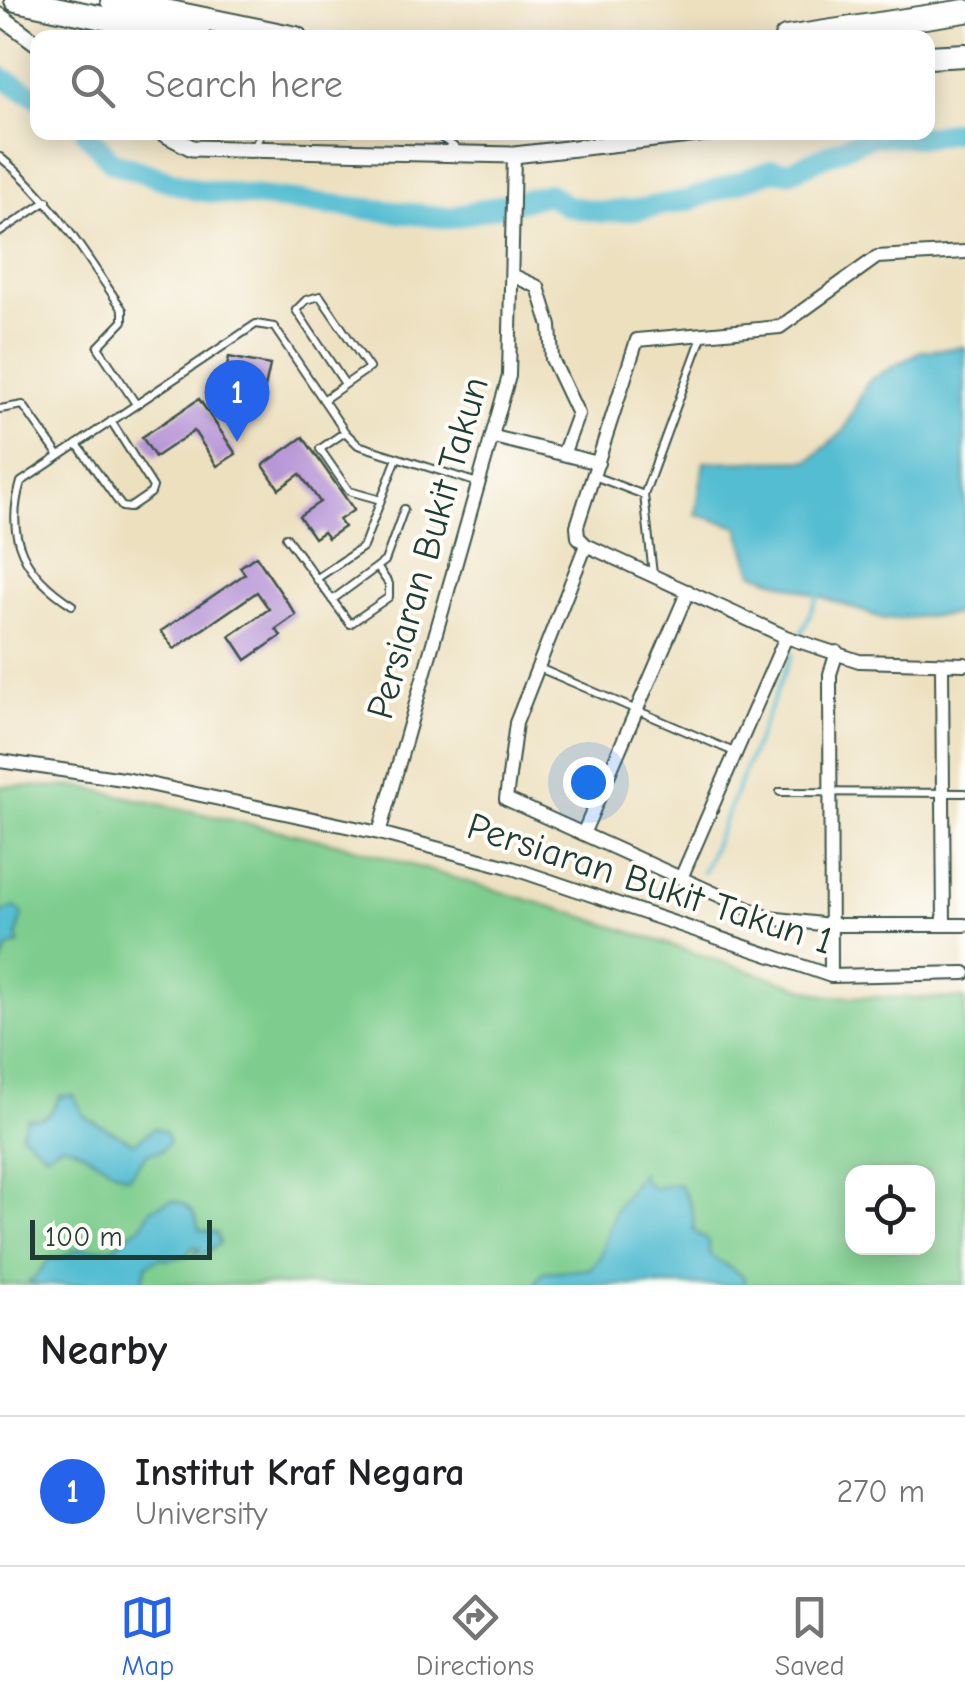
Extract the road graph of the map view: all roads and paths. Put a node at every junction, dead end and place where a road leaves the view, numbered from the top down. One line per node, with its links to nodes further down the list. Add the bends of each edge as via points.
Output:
1 (16, 0): 5 (highway)
2 (112, 0): 6 (highway)
3 (965, 11): 7 (highway)
4 (0, 16): 8 (street)
5 (161, 30)
6 (257, 30)
7 (839, 30)
8 (30, 38)
9 (965, 55): 10 (highway)
10 (935, 57)
11 (176, 140): 15 (street, via 192,148)
12 (258, 140): 15 (lane)
13 (444, 140): 16 (lane)
14 (646, 140): 17 (street)
15 (252, 151): 16 (street)
16 (464, 154): 17 (street)
17 (514, 155): 22 (street, Persiaran Bukit Takun)
18 (0, 158): 19 (lane)
19 (47, 201): 20 (lane); 26 (lane, via 124,310 123,321 98,348)
20 (0, 232)
21 (965, 252): 23 (street, via 877,258 780,327)
22 (512, 274): 30 (street, Persiaran Bukit Takun, via 509,376); 32 (street, via 538,286 552,358 578,414)
23 (704, 334): 35 (street, via 637,340); 37 (lane)
24 (345, 384): 24 (lane, via 369,368 320,296 306,300 296,310); 25 (lane)
25 (323, 400): 26 (lane, via 274,327 256,324); 29 (lane)
26 (136, 404): 28 (lane)
27 (0, 409): 33 (lane, via 23,405)
28 (110, 422): 31 (lane); 31 (lane, via 153,487 151,494 122,507)
29 (345, 432): 34 (lane, via 358,445); 38 (lane, via 320,449 349,491)
30 (494, 437): 32 (street); 36 (street, Persiaran Bukit Takun)
31 (77, 444): 33 (lane)
32 (564, 452): 35 (street)
33 (59, 456): 47 (lane, via 21,482 16,522 26,565)
34 (397, 458): 36 (lane); 38 (lane)
35 (596, 470): 37 (lane); 41 (street, via 577,526)
36 (480, 484): 60 (street, Persiaran Bukit Takun)
37 (644, 495): 43 (lane)
38 (381, 500): 44 (lane, via 363,547)
39 (404, 508): 42 (lane)
40 (286, 537): 44 (lane)
41 (586, 545): 43 (street); 52 (street)
42 (377, 567): 46 (lane); 46 (lane, via 389,598 350,624)
43 (653, 575): 45 (street)
44 (316, 579): 46 (lane)
45 (688, 591): 48 (street); 53 (street)
46 (332, 600)
47 (72, 605)
48 (786, 637): 49 (street); 54 (street)
49 (837, 652): 50 (street, via 859,661); 57 (street, via 830,674)
50 (942, 664): 51 (street); 58 (street)
51 (965, 664)
52 (538, 668): 53 (lane); 61 (street, via 516,722 506,800)
53 (636, 710): 54 (lane); 61 (street)
54 (736, 752): 62 (street)
55 (0, 761): 60 (street, Persiaran Bukit Takun 1, via 130,780)
56 (780, 792): 57 (lane)
57 (831, 792): 58 (lane); 63 (street)
58 (943, 793): 59 (lane); 64 (street)
59 (965, 793)
60 (379, 833): 67 (street, Persiaran Bukit Takun 1, via 512,868)
61 (582, 834): 62 (street)
62 (681, 878): 63 (street, via 769,918)
63 (830, 925): 64 (street); 67 (street)
64 (944, 925): 65 (street)
65 (965, 925)
66 (965, 974): 67 (street, Persiaran Bukit Takun 1)
67 (830, 976)

